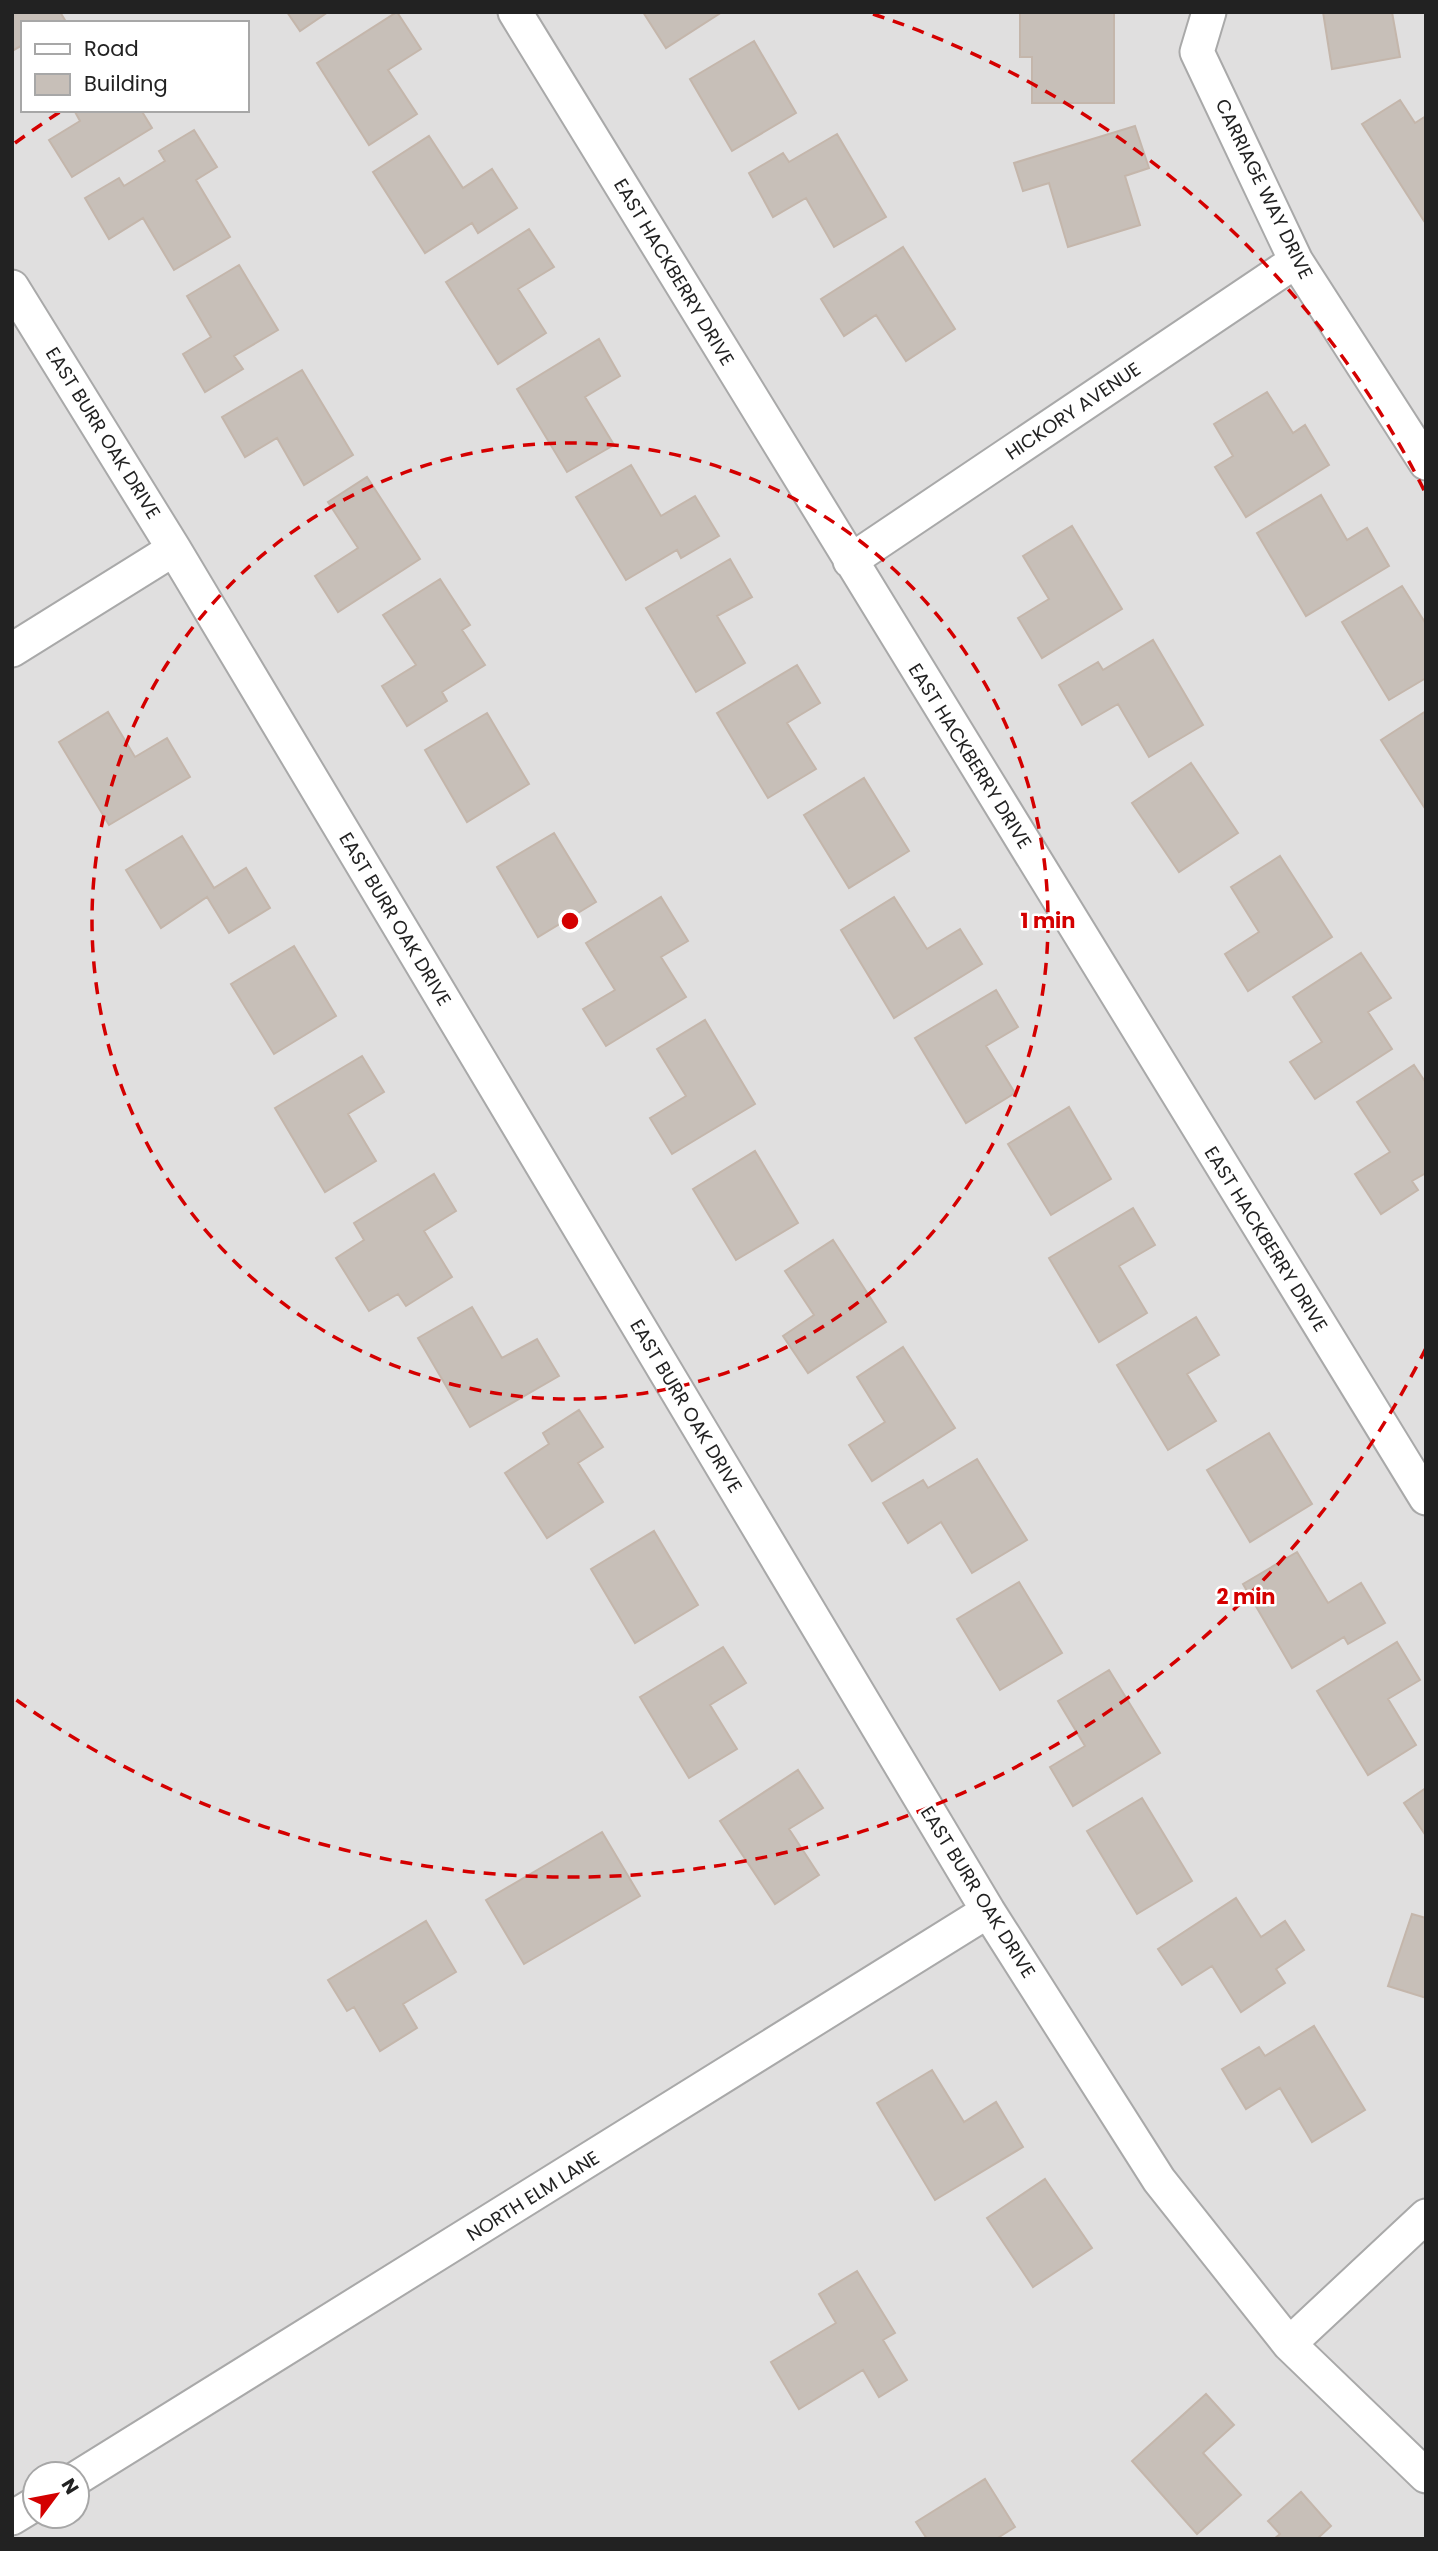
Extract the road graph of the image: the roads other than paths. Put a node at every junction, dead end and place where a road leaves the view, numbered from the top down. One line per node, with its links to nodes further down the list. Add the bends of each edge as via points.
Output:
1 (515, 12): 7 (street, EAST HACKBERRY DRIVE)
2 (1209, 12): 3 (street, CARRIAGE WAY DRIVE, via 1198,52)
3 (1296, 261): 5 (street, CARRIAGE WAY DRIVE); 7 (street, HICKORY AVENUE)
4 (12, 287): 6 (street, EAST BURR OAK DRIVE)
5 (1426, 463)
6 (174, 550): 8 (street); 10 (street, EAST BURR OAK DRIVE)
7 (850, 561): 9 (street, EAST HACKBERRY DRIVE)
8 (12, 650)
9 (1426, 1498)
10 (988, 1911): 12 (street, EAST BURR OAK DRIVE, via 1159,2180); 13 (street, NORTH ELM LANE)
11 (1426, 2216): 12 (street)
12 (1289, 2344): 14 (street, EAST BURR OAK DRIVE)
13 (91, 2470)
14 (1426, 2476)

